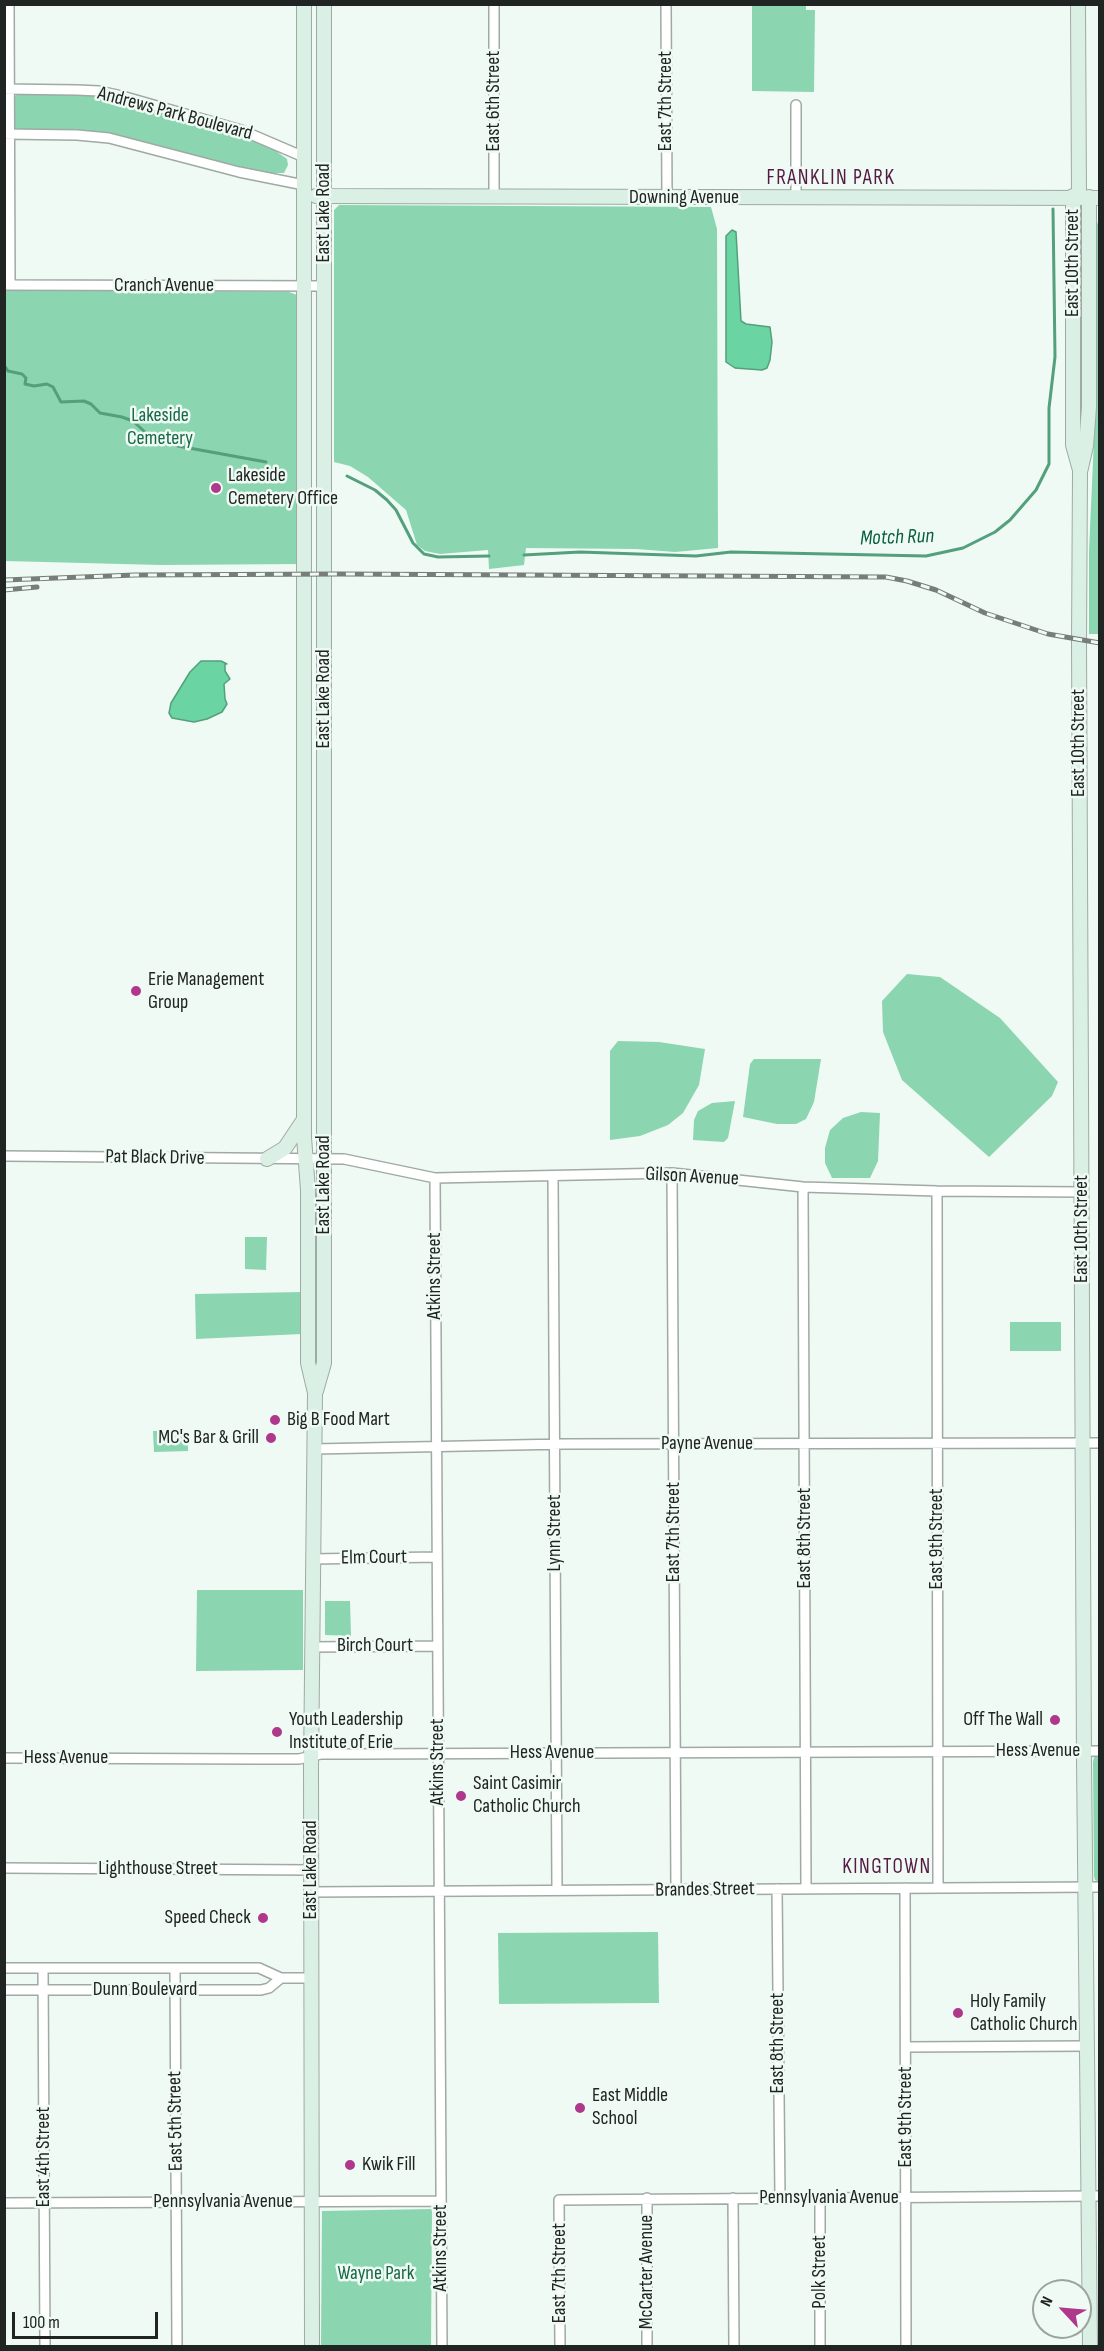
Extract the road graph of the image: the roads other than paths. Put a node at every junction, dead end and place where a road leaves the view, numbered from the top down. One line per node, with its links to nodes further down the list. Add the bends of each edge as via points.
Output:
1 (9, 4): 7 (street)
2 (304, 4): 10 (main road, East Lake Road)
3 (324, 4): 12 (main road, East Lake Road)
4 (494, 4): 13 (street, East 6th Street)
5 (666, 4): 14 (street, East 7th Street)
6 (1078, 4): 15 (main road, East 10th Street)
7 (7, 89): 9 (street); 10 (street, Andrews Park Boulevard, via 99,91 122,96 241,130)
8 (796, 105): 16 (street)
9 (7, 134): 11 (street, Andrews Park Boulevard, via 109,138); 17 (street)
10 (304, 157): 11 (main road, East Lake Road)
11 (304, 191): 12 (main road, Downing Avenue); 19 (main road, East Lake Road)
12 (324, 196): 13 (main road, Downing Avenue); 18 (main road, East Lake Road)
13 (494, 197): 14 (main road, Downing Avenue)
14 (667, 197): 16 (main road, Downing Avenue)
15 (1085, 197): 16 (main road, Downing Avenue); 30 (main road, East 10th Street, via 1089,407 1080,472 1079,641)
16 (796, 198)
17 (7, 285): 19 (street, Cranch Avenue)
18 (324, 286): 19 (street, Cranch Avenue); 23 (main road, East Lake Road)
19 (304, 287): 20 (main road, East Lake Road)
20 (304, 1119): 22 (main road, via 285,1148); 24 (main road, East Lake Road)
21 (4, 1156): 22 (street, Pat Black Drive)
22 (267, 1159): 24 (street, Pat Black Drive)
23 (324, 1159): 24 (street, Gilson Avenue); 27 (street, Gilson Avenue, via 357,1161); 31 (main road, East Lake Road, via 324,1363)
24 (304, 1160): 31 (main road, East Lake Road, via 308,1190 308,1363)
25 (672, 1173): 26 (street, Gilson Avenue); 28 (street, Gilson Avenue); 36 (street, East 7th Street)
26 (553, 1176): 27 (street, Gilson Avenue); 37 (street, Lynn Street)
27 (435, 1178): 38 (street, Atkins Street)
28 (804, 1187): 29 (street, Gilson Avenue); 32 (street, East 8th Street)
29 (937, 1191): 30 (street, Gilson Avenue); 33 (street, East 9th Street)
30 (1082, 1192): 34 (main road, East 10th Street)
31 (315, 1393): 39 (main road, East Lake Road)
32 (804, 1443): 33 (street, Payne Avenue); 36 (street, Payne Avenue); 48 (street, East 8th Street)
33 (937, 1443): 34 (street, Payne Avenue); 44 (street, East 9th Street)
34 (1083, 1443): 35 (street, Payne Avenue); 45 (main road, East 10th Street)
35 (1100, 1443)
36 (673, 1444): 37 (street, Payne Avenue); 47 (street, East 7th Street)
37 (554, 1445): 38 (street, Payne Avenue); 50 (street, Lynn Street)
38 (436, 1447): 39 (street, Payne Avenue); 40 (street, Atkins Street)
39 (314, 1449): 41 (main road, East Lake Road)
40 (437, 1557): 41 (street, Elm Court); 42 (street, Atkins Street)
41 (312, 1559): 43 (main road, East Lake Road)
42 (437, 1646): 43 (street, Birch Court); 49 (street, Atkins Street)
43 (312, 1647): 51 (main road, East Lake Road)
44 (938, 1751): 45 (street, Hess Avenue); 48 (street, Hess Avenue); 58 (street, East 9th Street)
45 (1084, 1751): 46 (street, Hess Avenue); 55 (main road, East 10th Street)
46 (1100, 1751)
47 (675, 1752): 48 (street, Hess Avenue); 50 (street, Hess Avenue); 61 (street, East 7th Street)
48 (806, 1752): 56 (street, East 8th Street)
49 (438, 1753): 50 (street, Hess Avenue); 51 (street, Hess Avenue); 62 (street, Atkins Street)
50 (557, 1753): 60 (street, Lynn Street)
51 (311, 1756): 52 (street, Hess Avenue); 54 (main road, East Lake Road)
52 (4, 1758)
53 (4, 1868): 54 (street, Lighthouse Street)
54 (311, 1870): 63 (main road, East Lake Road)
55 (1093, 1887): 58 (street, Brandes Street); 72 (main road, East 10th Street)
56 (806, 1888): 57 (street, Brandes Street); 59 (street, Brandes Street)
57 (905, 1888): 58 (street, Brandes Street); 73 (street, East 9th Street)
58 (938, 1888)
59 (777, 1889): 61 (street, Brandes Street); 78 (street, East 8th Street)
60 (557, 1890): 61 (street, Brandes Street); 62 (street, Brandes Street)
61 (676, 1890)
62 (439, 1891): 63 (street, Brandes Street); 81 (street, Atkins Street)
63 (312, 1892): 68 (main road, East Lake Road)
64 (4, 1968): 65 (street, Dunn Boulevard)
65 (43, 1968): 66 (street, Dunn Boulevard); 70 (street, East 4th Street)
66 (175, 1968): 67 (street, Dunn Boulevard, via 260,1968); 71 (street, East 5th Street)
67 (281, 1978): 68 (street, Dunn Boulevard); 71 (street, Dunn Boulevard, via 261,1990)
68 (312, 1978): 84 (main road, East Lake Road)
69 (4, 1990): 70 (street, Dunn Boulevard)
70 (43, 1990): 71 (street, Dunn Boulevard); 82 (street, East 4th Street)
71 (175, 1990): 83 (street, East 5th Street)
72 (1086, 2046): 73 (street); 74 (main road, East 10th Street)
73 (906, 2047): 75 (street, East 9th Street)
74 (1094, 2196): 75 (street, Pennsylvania Avenue); 95 (main road, East 10th Street)
75 (906, 2197): 79 (street, Pennsylvania Avenue); 94 (street, East 9th Street)
76 (647, 2198): 77 (street, Pennsylvania Avenue); 80 (street, Pennsylvania Avenue); 91 (street, McCarter Avenue)
77 (733, 2198): 78 (street, Pennsylvania Avenue); 92 (street)
78 (780, 2198): 79 (street, Pennsylvania Avenue)
79 (820, 2198): 93 (street, Polk Street)
80 (559, 2200): 90 (street, East 7th Street)
81 (441, 2201): 84 (street, Pennsylvania Avenue); 89 (street, Atkins Street)
82 (44, 2202): 83 (street, Pennsylvania Avenue); 85 (street, Pennsylvania Avenue); 86 (street, East 4th Street)
83 (177, 2202): 84 (street, Pennsylvania Avenue); 87 (street, East 5th Street)
84 (312, 2202): 88 (main road, East Lake Road)
85 (4, 2203)
86 (45, 2346)
87 (177, 2346)
88 (312, 2346)
89 (442, 2346)
90 (560, 2346)
91 (647, 2346)
92 (734, 2346)
93 (820, 2346)
94 (906, 2346)
95 (1090, 2346)

